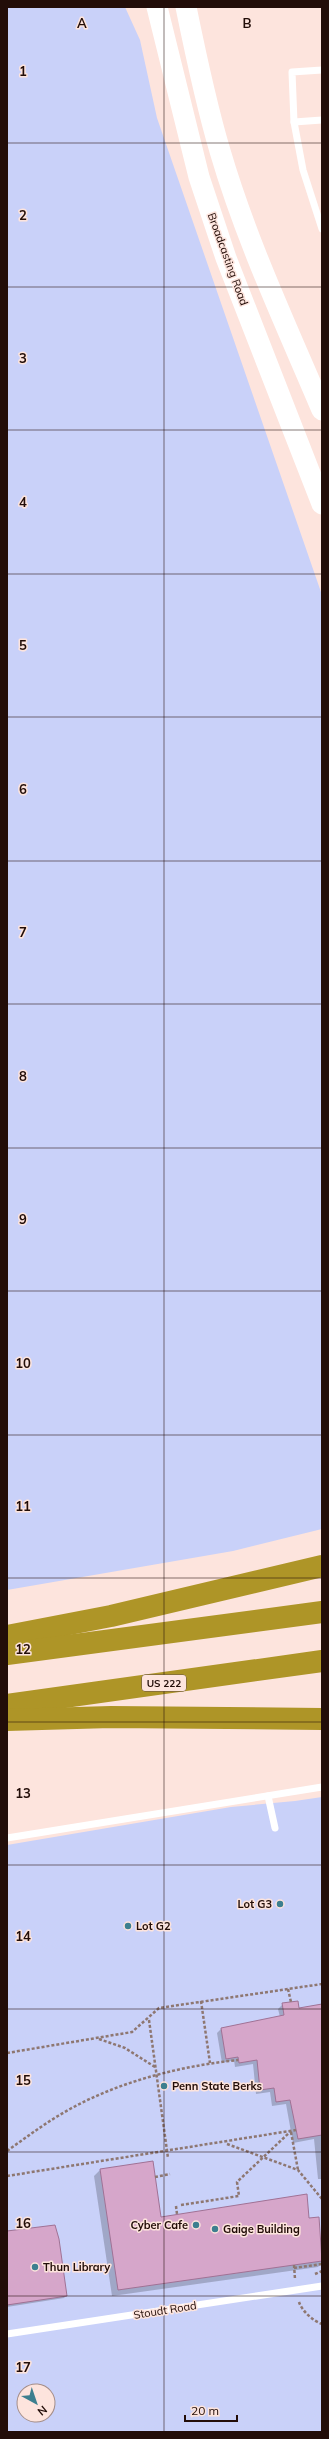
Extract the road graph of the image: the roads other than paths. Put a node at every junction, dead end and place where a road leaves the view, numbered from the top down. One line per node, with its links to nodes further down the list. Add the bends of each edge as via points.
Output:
1 (157, 7): 8 (main road, Broadcasting Road, via 199,177 226,258)
2 (186, 7): 7 (main road, via 220,152 247,228)
3 (322, 70): 5 (lane, via 292,72)
4 (322, 120): 5 (lane)
5 (294, 122): 6 (lane, via 303,170)
6 (322, 229)
7 (322, 410)
8 (322, 504)
9 (322, 1566): 11 (highway, via 118,1614)
10 (322, 1612): 12 (highway)
11 (7, 1636)
12 (7, 1654)
13 (322, 1662): 14 (highway, US 222)
14 (7, 1705)
15 (322, 1719): 16 (highway, via 112,1717)
16 (7, 1720)
17 (322, 1787): 18 (lane)
18 (268, 1796): 19 (lane); 20 (lane)
19 (275, 1828)
20 (7, 1838)
21 (322, 2286): 22 (lane, Stoudt Road)
22 (7, 2334)

